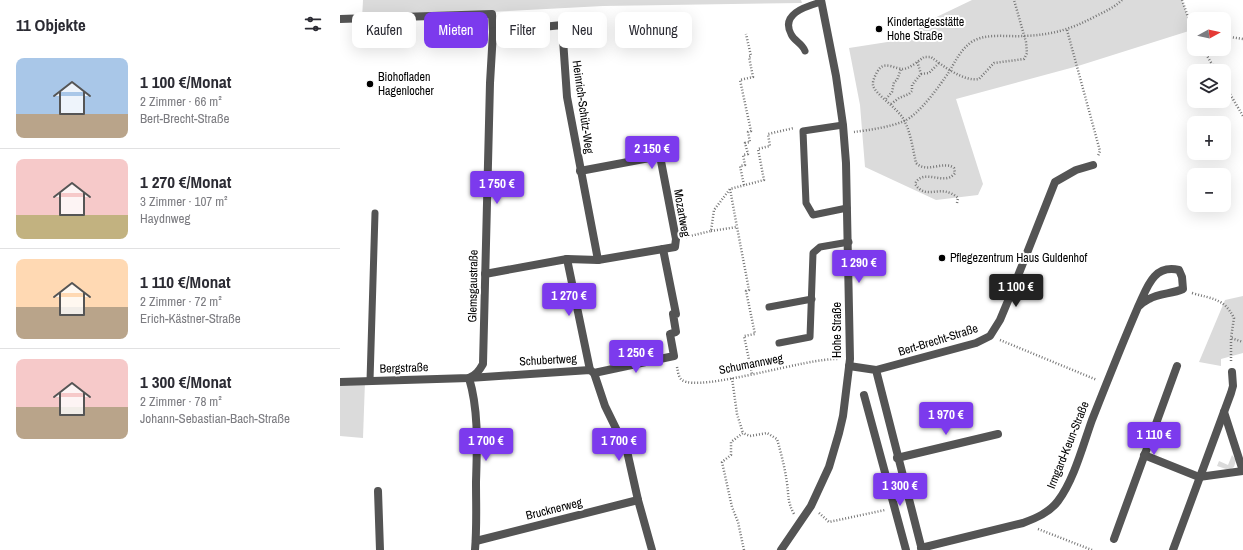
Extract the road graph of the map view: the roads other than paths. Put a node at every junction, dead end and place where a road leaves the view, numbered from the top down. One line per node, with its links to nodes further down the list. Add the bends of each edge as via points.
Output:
1 (821, 1): 4 (lane, via 796,11 790,21 790,34); 5 (street, Hohe Straße)
2 (340, 19): 3 (street, Glemsgaustraße, via 492,14)
3 (493, 32): 7 (street, Heinrich-Schütz-Weg, via 562,25 567,97); 14 (street, Glemsgaustraße)
4 (805, 51)
5 (843, 125): 8 (street, Hohe Straße); 8 (lane, via 803,131 804,177 806,203 813,215)
6 (1094, 165): 21 (street, Bert-Brecht-Straße, via 1076,170 1055,182 1000,320 990,336 976,343)
7 (580, 171): 11 (street, Mozartweg, via 660,156 676,240 675,247); 13 (street, Heinrich-Schütz-Weg)
8 (847, 208): 10 (street, Hohe Straße)
9 (375, 213): 25 (lane)
10 (849, 242): 15 (lane, via 820,247 813,253); 19 (street, Hohe Straße)
11 (663, 249): 13 (street, Mozartweg); 22 (street, Schubertweg, via 676,314 672,314 676,332 670,334 674,356)
12 (567, 259): 13 (street, Mozartweg); 14 (street, Mozartweg); 22 (street)
13 (598, 260)
14 (485, 274): 24 (street, Glemsgaustraße, via 483,364 480,371)
15 (812, 298): 16 (lane); 18 (lane, via 810,337)
16 (769, 307)
17 (1138, 307): 17 (street, Irmgard-Keun-Straße, via 1149,299 1183,289 1179,270 1165,269 1158,272 1151,280); 38 (street, Irmgard-Keun-Straße, via 1070,479 1059,500 1037,518)
18 (779, 343)
19 (850, 363): 21 (street); 42 (street, Hohe Straße, via 839,433 829,467 811,506)
20 (1177, 366): 30 (street)
21 (876, 370): 31 (street)
22 (592, 371): 24 (street, Schubertweg); 35 (street, via 626,451)
23 (1232, 372): 28 (street, via 1233,386)
24 (469, 378): 25 (street, Bergstraße); 37 (street, via 475,410 477,445)
25 (370, 381): 26 (street, Bergstraße)
26 (340, 382)
27 (864, 395): 43 (street)
28 (1224, 412): 32 (street); 33 (street)
29 (998, 434): 31 (street)
30 (1144, 455): 33 (street); 36 (street)
31 (897, 458): 38 (street)
32 (1243, 471): 33 (street)
33 (1199, 477): 44 (street)
34 (378, 491): 39 (street)
35 (638, 500): 37 (street, Brucknerweg); 41 (street)
36 (1114, 539)
37 (476, 541): 40 (street)
38 (922, 549)
39 (380, 550)
40 (475, 550)
41 (652, 550)
42 (781, 550)
43 (906, 550)
44 (1173, 550)

